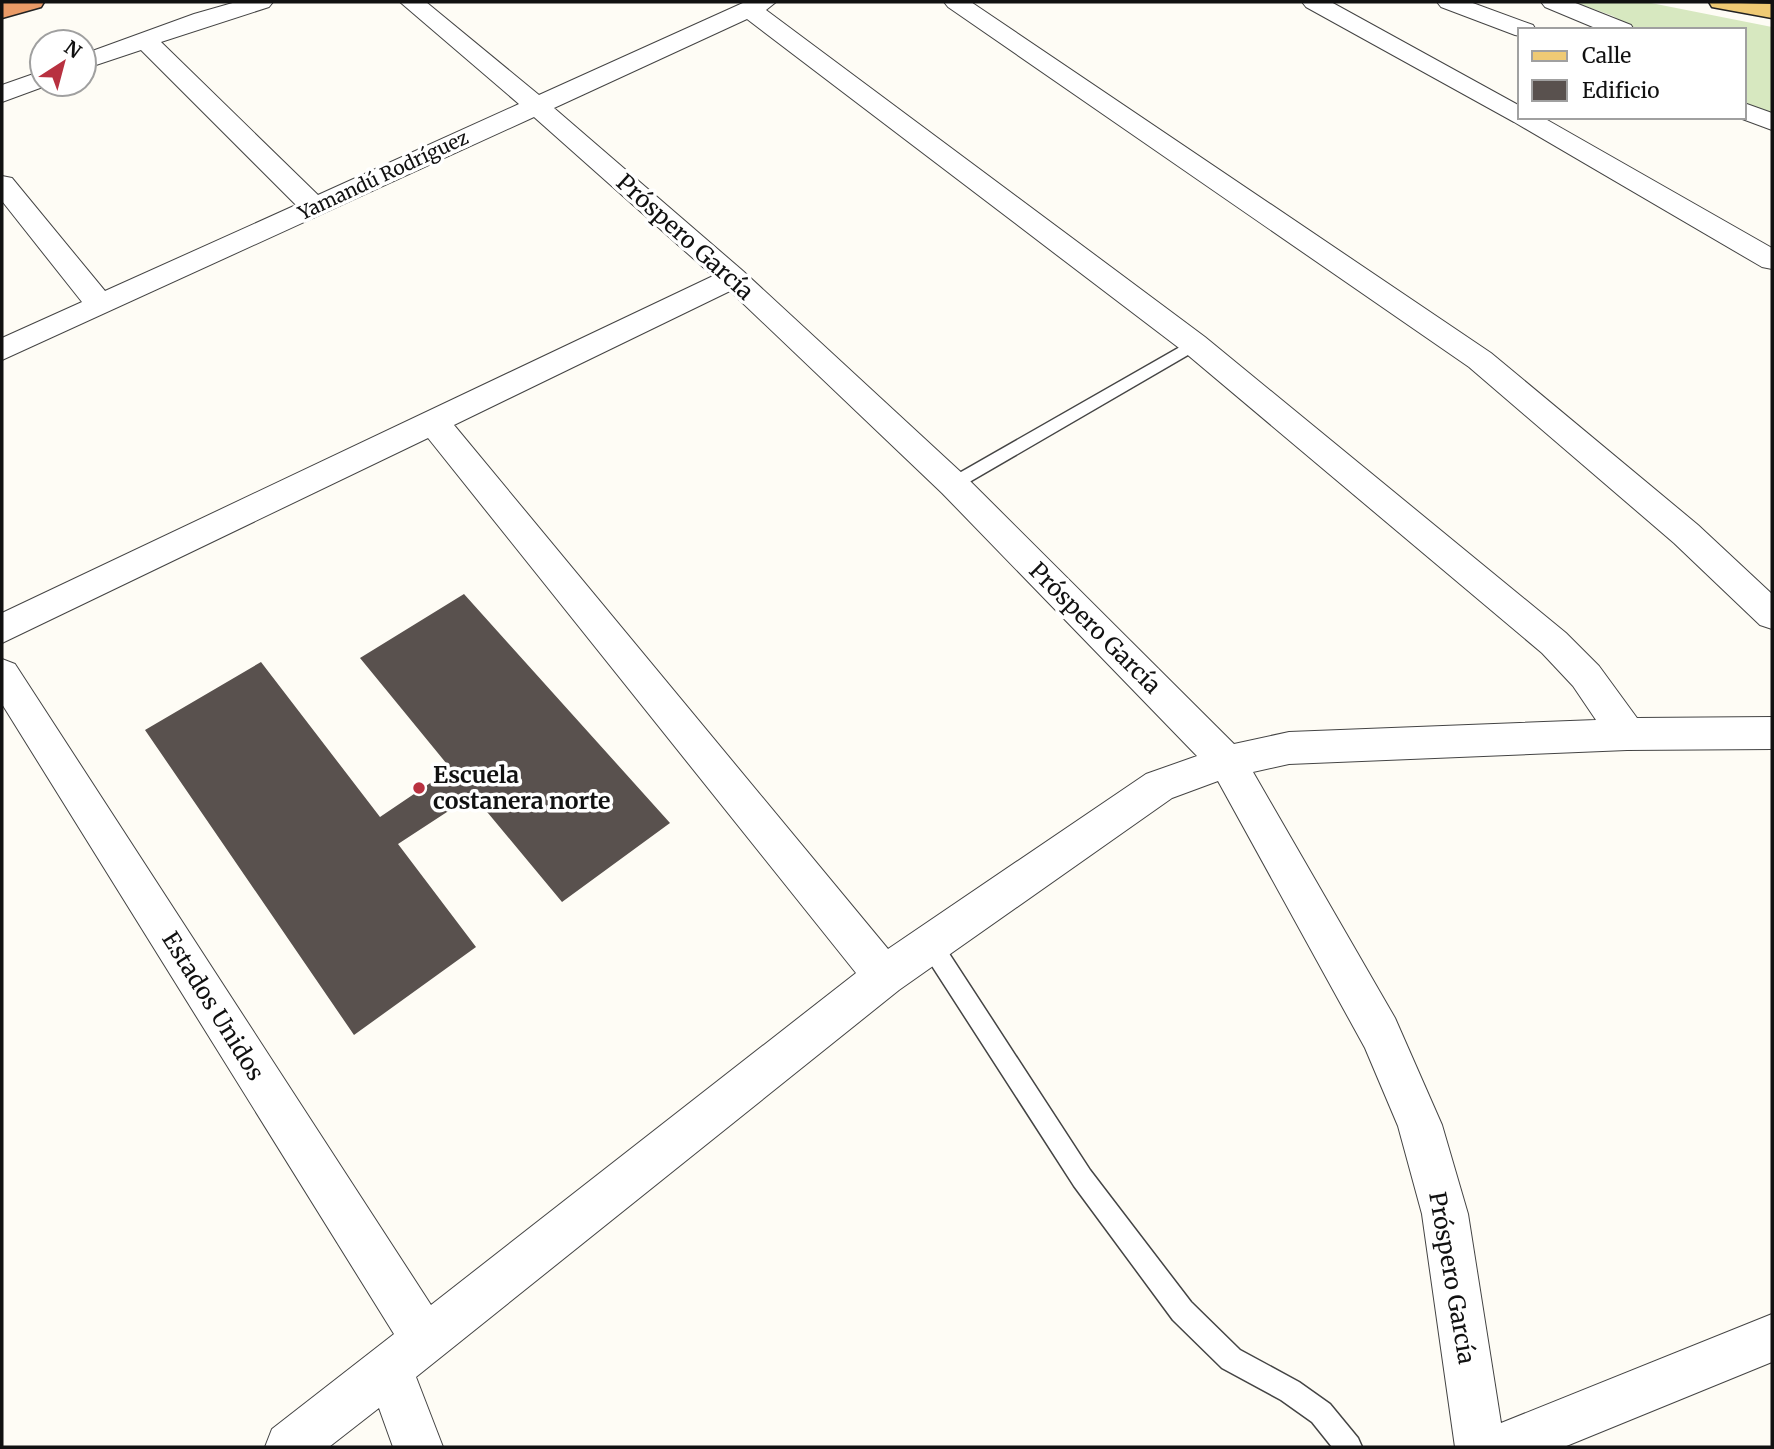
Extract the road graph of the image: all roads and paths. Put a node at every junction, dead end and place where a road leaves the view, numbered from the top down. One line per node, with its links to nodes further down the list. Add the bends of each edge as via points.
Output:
1 (32, 2): 11 (highway)
2 (261, 2): 14 (street)
3 (412, 2): 18 (street, Próspero García)
4 (956, 2): 32 (street, via 1480,360 1686,534)
5 (1314, 2): 20 (street)
6 (1449, 2): 12 (street)
7 (1553, 2): 13 (street)
8 (1721, 2): 10 (main road)
9 (757, 5): 18 (street, Yamandú Rodríguez); 28 (street)
10 (1772, 10)
11 (2, 12)
12 (1519, 28)
13 (1617, 28)
14 (144, 39): 15 (street); 24 (street)
15 (98, 57)
16 (28, 84): 17 (street)
17 (2, 94)
18 (534, 104): 24 (street, Yamandú Rodríguez); 26 (street, Próspero García)
19 (1746, 112): 22 (street)
20 (1518, 114)
21 (1527, 119): 25 (street)
22 (1772, 122)
23 (2, 184): 27 (street)
24 (314, 207): 27 (street, Yamandú Rodríguez)
25 (1772, 260)
26 (733, 278): 30 (street); 31 (street, Próspero García)
27 (101, 305): 29 (street, Yamandú Rodríguez)
28 (1194, 344): 31 (lane); 36 (street, via 1554,643 1586,676)
29 (2, 350)
30 (434, 423): 33 (street); 39 (street)
31 (953, 484): 37 (street, Próspero García)
32 (1772, 615)
33 (2, 629)
34 (2, 674): 41 (street, Estados Unidos)
35 (1772, 733): 36 (street)
36 (1627, 734): 37 (street, via 1289,748)
37 (1227, 762): 38 (street, via 1158,786); 45 (street, Próspero García, via 1380,1033 1420,1125 1445,1214)
38 (931, 944): 39 (street); 44 (lane, via 1082,1178 1182,1311 1231,1359 1321,1413)
39 (884, 976): 41 (street)
40 (1772, 1338): 46 (street)
41 (406, 1353): 42 (street); 43 (street, Estados Unidos)
42 (290, 1447)
43 (418, 1447)
44 (1349, 1447)
45 (1480, 1447)
46 (1504, 1447)

